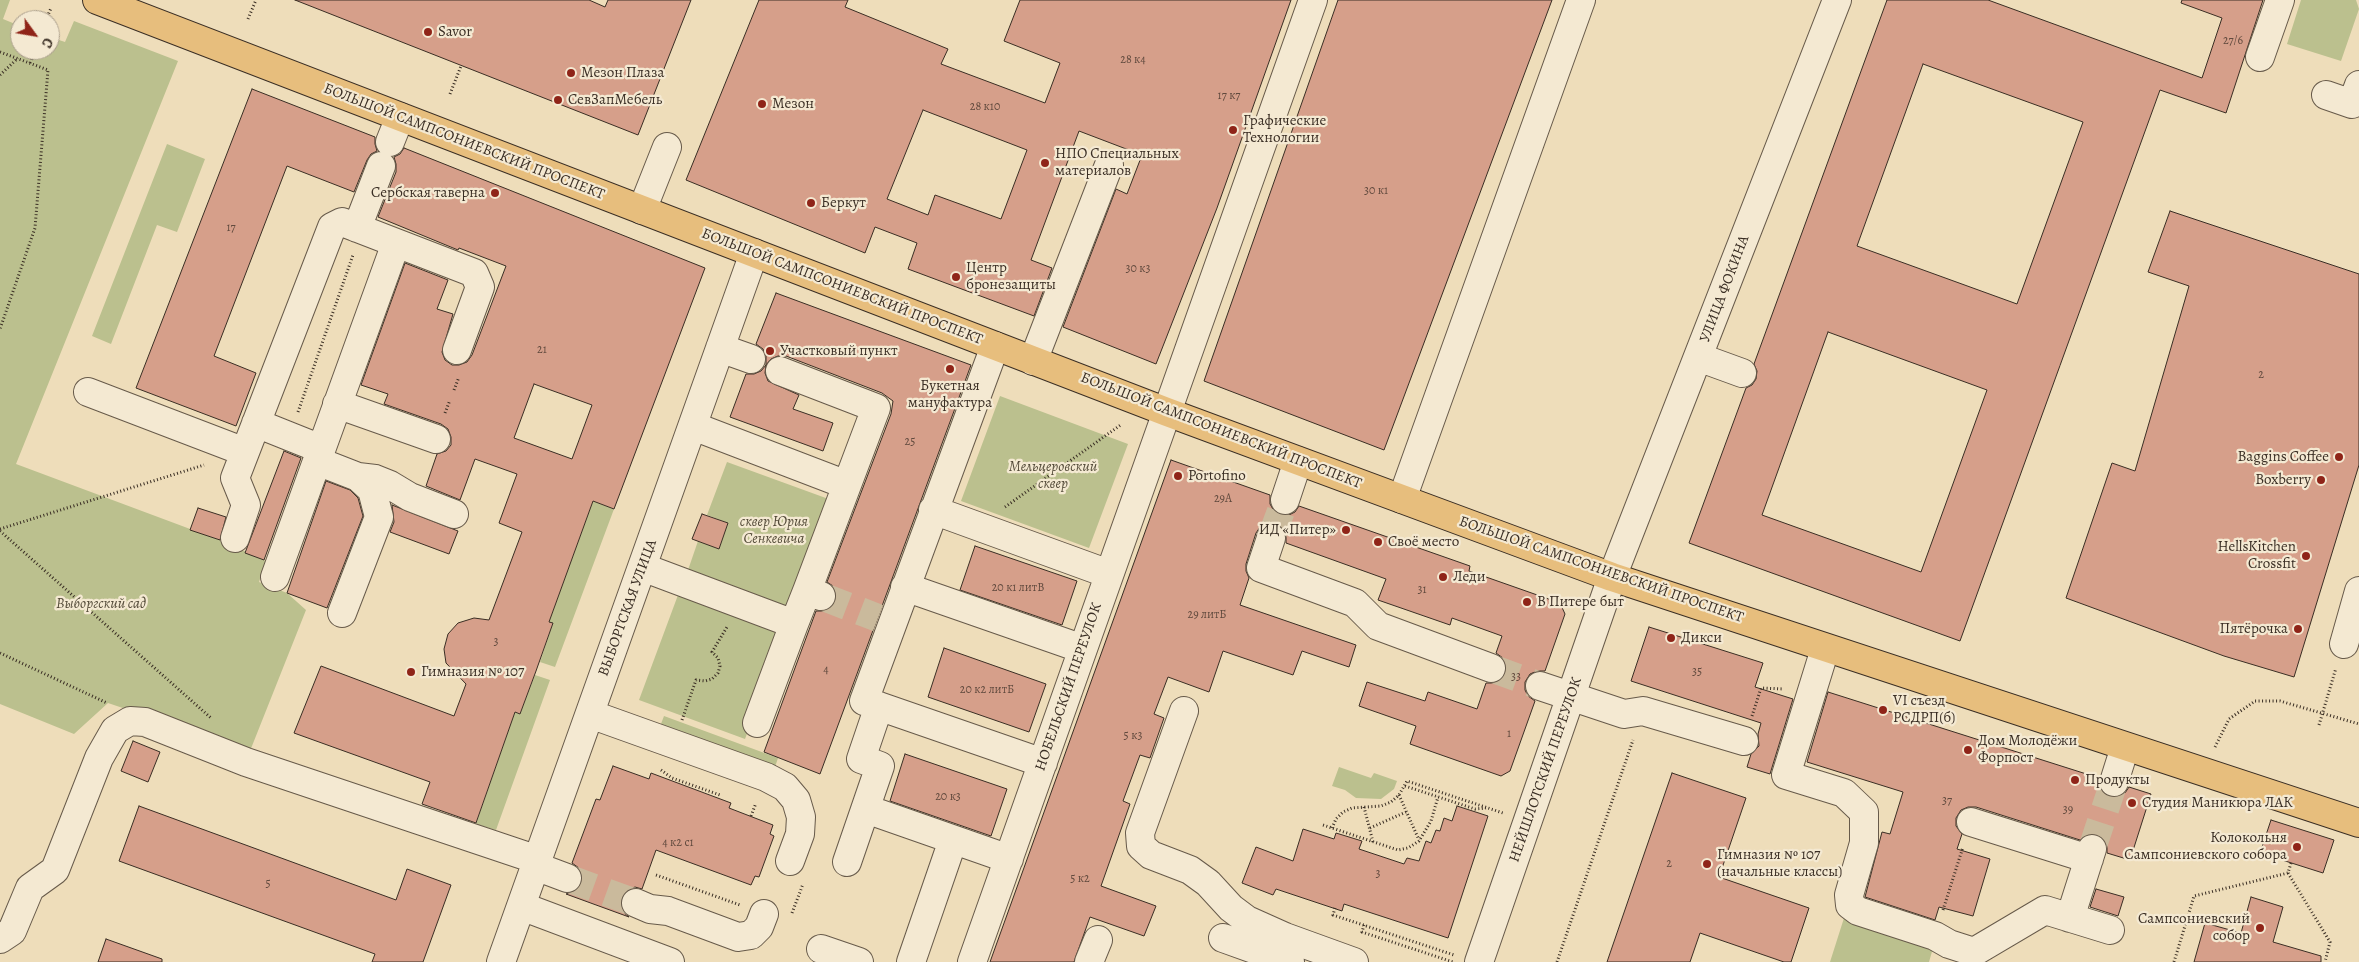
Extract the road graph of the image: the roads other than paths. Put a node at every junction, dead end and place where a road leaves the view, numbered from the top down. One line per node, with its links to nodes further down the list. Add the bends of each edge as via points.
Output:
1 (96, 0): 9 (main road, БОЛЬШОЙ САМПСОНИЕВСКИЙ ПРОСПЕКТ)
2 (1313, 0): 26 (street, НОБЕЛЬСКИЙ ПЕРЕУЛОК)
3 (1581, 0): 35 (street)
4 (1837, 0): 19 (street, УЛИЦА ФОКИНА)
5 (2280, 0): 6 (street)
6 (2260, 57)
7 (2359, 85): 8 (street, via 2352,104)
8 (2326, 95)
9 (400, 117): 12 (main road, БОЛЬШОЙ САМПСОНИЕВСКИЙ ПРОСПЕКТ); 13 (street)
10 (667, 147): 12 (street)
11 (1109, 165): 21 (street)
12 (642, 210): 15 (main road, БОЛЬШОЙ САМПСОНИЕВСКИЙ ПРОСПЕКТ)
13 (357, 228): 14 (street); 27 (street, via 342,222 332,227)
14 (396, 243): 18 (street, via 474,273 480,287); 25 (street)
15 (754, 253): 16 (main road, БОЛЬШОЙ САМПСОНИЕВСКИЙ ПРОСПЕКТ); 17 (street, ВЫБОРГСКАЯ УЛИЦА)
16 (995, 346): 21 (main road, БОЛЬШОЙ САМПСОНИЕВСКИЙ ПРОСПЕКТ); 37 (street)
17 (720, 348): 20 (street); 28 (street, ВЫБОРГСКАЯ УЛИЦА)
18 (457, 350)
19 (1698, 357): 23 (street); 44 (street, УЛИЦА ФОКИНА)
20 (751, 359)
21 (1033, 361): 26 (main road, БОЛЬШОЙ САМПСОНИЕВСКИЙ ПРОСПЕКТ)
22 (780, 371): 34 (street, via 876,408)
23 (1742, 373)
24 (88, 392): 30 (street)
25 (337, 404): 29 (street); 31 (street)
26 (1167, 412): 32 (main road, БОЛЬШОЙ САМПСОНИЕВСКИЙ ПРОСПЕКТ); 42 (street, НОБЕЛЬСКИЙ ПЕРЕУЛОК)
27 (256, 424): 30 (street); 31 (street, via 290,437)
28 (693, 426): 34 (street); 41 (street, ВЫБОРГСКАЯ УЛИЦА)
29 (436, 439)
30 (245, 452): 39 (street, via 235,478 246,505)
31 (319, 455): 33 (street); 43 (street)
32 (1298, 461): 35 (main road, БОЛЬШОЙ САМПСОНИЕВСКИЙ ПРОСПЕКТ); 36 (street)
33 (358, 477): 38 (street, via 382,482); 47 (street, via 372,490 379,517)
34 (847, 485): 48 (street, via 814,594)
35 (1402, 499): 44 (main road, БОЛЬШОЙ САМПСОНИЕВСКИЙ ПРОСПЕКТ)
36 (1285, 500)
37 (933, 510): 42 (street); 45 (street)
38 (454, 514)
39 (235, 538)
40 (1271, 538): 52 (street, via 1261,568 1355,602 1378,626)
41 (642, 567): 48 (street); 57 (street, ВЫБОРГСКАЯ УЛИЦА)
42 (1110, 574): 50 (street, НОБЕЛЬСКИЙ ПЕРЕУЛОК)
43 (275, 577)
44 (1612, 577): 51 (main road, БОЛЬШОЙ САМПСОНИЕВСКИЙ ПРОСПЕКТ); 54 (street, НЕЙШЛОТСКИЙ ПЕРЕУЛОК)
45 (905, 587): 50 (street); 55 (street, via 885,620 864,701)
46 (2359, 591): 49 (street)
47 (342, 613)
48 (794, 624): 58 (street)
49 (2344, 644)
50 (1083, 649): 61 (street, НОБЕЛЬСКИЙ ПЕРЕУЛОК)
51 (1825, 649): 60 (main road, БОЛЬШОЙ САМПСОНИЕВСКИЙ ПРОСПЕКТ); 75 (street, via 1786,775 1844,793 1864,812 1864,843 1849,894 1850,905 1858,911 1974,952 2046,910)
52 (1491, 668)
53 (1540, 686): 54 (street)
54 (1571, 698): 59 (street, via 1624,714 1643,711); 81 (street, НЕЙШЛОТСКИЙ ПЕРЕУЛОК)
55 (879, 706): 61 (street); 63 (street, via 861,759 880,766)
56 (1184, 711): 88 (street, via 1140,833 1141,846 1151,855 1190,870 1247,920)
57 (590, 714): 69 (street, ВЫБОРГСКАЯ УЛИЦА); 70 (street, via 785,787 796,800 802,817)
58 (757, 723)
59 (1744, 741)
60 (2125, 747): 62 (street); 65 (main road, БОЛЬШОЙ САМПСОНИЕВСКИЙ ПРОСПЕКТ)
61 (1043, 763): 67 (street, НОБЕЛЬСКИЙ ПЕРЕУЛОК)
62 (2114, 782)
63 (866, 810): 66 (street); 68 (street)
64 (1971, 822): 75 (street, via 2091,854)
65 (2359, 823)
66 (954, 840): 67 (street); 85 (street)
67 (1008, 859): 86 (street, НОБЕЛЬСКИЙ ПЕРЕУЛОК)
68 (847, 862)
69 (536, 863): 71 (street); 73 (street, ВЫБОРГСКАЯ УЛИЦА); 78 (street, via 246,762 145,722 130,721 115,730 99,758 55,870 30,888 12,931)
70 (798, 868)
71 (567, 878)
72 (636, 904): 74 (street, via 668,911 738,937 751,935 759,927)
73 (521, 906): 82 (street, ВЫБОРГСКАЯ УЛИЦА); 83 (street)
74 (764, 914)
75 (2070, 918): 76 (street)
76 (2110, 930)
77 (1223, 938): 80 (street)
78 (0, 939)
79 (821, 949): 84 (street)
80 (1259, 957): 87 (street)
81 (1468, 959)
82 (501, 962)
83 (670, 962)
84 (858, 962)
85 (911, 962)
86 (972, 962)
87 (1290, 962)
88 (1354, 962)

